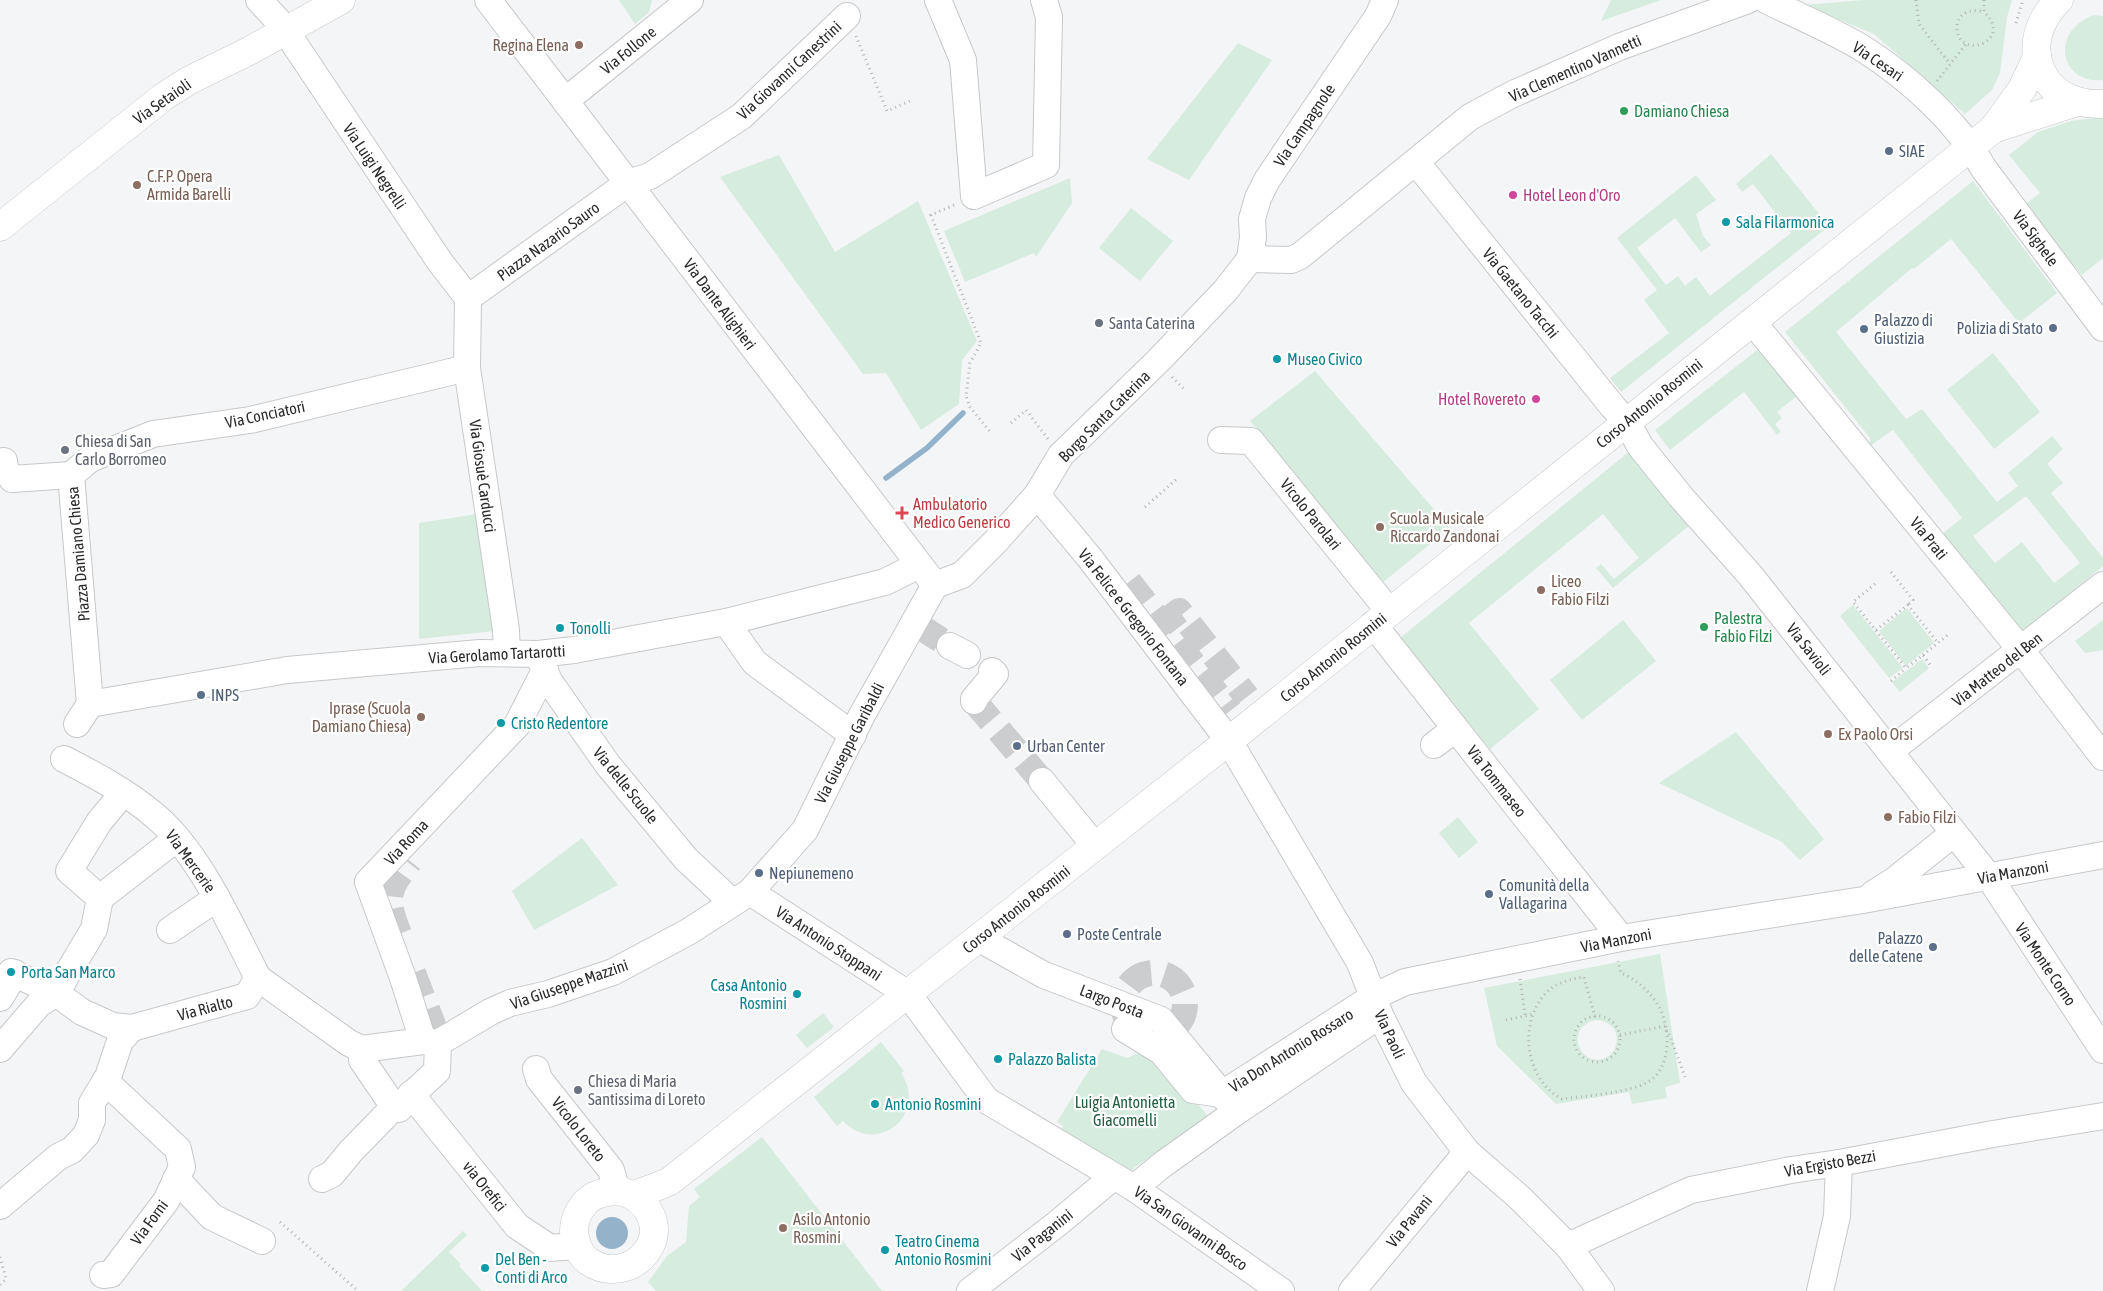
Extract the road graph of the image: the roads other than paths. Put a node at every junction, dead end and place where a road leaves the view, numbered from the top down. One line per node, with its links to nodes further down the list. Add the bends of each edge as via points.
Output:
1 (258, 0): 12 (street, Via Luigi Negrelli)
2 (341, 0): 12 (main road, Via Setaioli)
3 (488, 0): 14 (street, Via Dante Alighieri)
4 (690, 0): 14 (street, Via Follone)
5 (938, 0): 6 (street, via 963,60 974,196 1046,165 1050,17)
6 (1044, 0)
7 (1386, 0): 21 (street, Via Campagnole, via 1267,180 1252,219)
8 (1748, 0): 18 (street, Via Clementino Vannetti, via 1619,47 1513,94 1470,116)
9 (1766, 0): 17 (street, Via Cesari, via 1861,48 1900,75)
10 (2059, 0): 13 (main road, via 2040,24 2036,40)
11 (847, 16): 19 (street, Via Giovanni Canestrini, via 742,116 650,176)
12 (285, 31): 20 (main road, Via Setaioli, via 163,97); 22 (street, Via Luigi Negrelli, via 440,262)
13 (2037, 57): 15 (main road, via 2050,85 2062,96); 16 (main road, via 2022,88)
14 (565, 101): 19 (street, Via Dante Alighieri)
15 (2090, 103): 16 (main road)
16 (1993, 129): 17 (main road, Corso Antonio Rosmini)
17 (1972, 147): 23 (main road, Corso Antonio Rosmini); 24 (street, Via Sighele, via 1984,169)
18 (1416, 162): 21 (street, Via Clementino Vannetti, via 1300,256 1291,260); 26 (street, Via Gaetano Tacchi)
19 (628, 183): 22 (street, Piazza Nazario Sauro); 31 (street, Via Dante Alighieri)
20 (0, 226)
21 (1250, 259): 30 (street, Borgo Santa Caterina, via 1225,291 1158,362 1061,455)
22 (468, 298): 25 (street, Via Giosuè Carducci)
23 (1752, 321): 26 (main road, Corso Antonio Rosmini); 35 (street, Via Prati)
24 (2103, 328)
25 (467, 368): 29 (street, Via Conciatori, via 250,420 153,434 90,458); 36 (street, Via Giosuè Carducci)
26 (1627, 422): 33 (main road, Corso Antonio Rosmini); 45 (street, Via Savioli, via 1640,446 1750,575)
27 (1221, 440): 33 (street, Vicolo Parolari, via 1251,441)
28 (3, 467): 29 (street, Piazza Damiano Chiesa, via 12,479)
29 (71, 475): 40 (street, Piazza Damiano Chiesa)
30 (1037, 495): 31 (street, Borgo Santa Caterina, via 962,575); 43 (street, Via Felice e Gregorio Fontana, via 1089,557)
31 (927, 575): 34 (street, Via Gerolamo Tartarotti, via 885,582); 42 (street, Via Giuseppe Garibaldi, via 917,624 877,687)
32 (2103, 585): 35 (street, Via Matteo del Ben)
33 (1381, 618): 41 (street, Via Tommaseo); 43 (main road, Corso Antonio Rosmini)
34 (726, 622): 37 (street, Via Gerolamo Tartarotti, via 574,650); 42 (street, via 755,663)
35 (2021, 650): 45 (street, Via Matteo del Ben); 46 (street, Via Prati)
36 (507, 653): 37 (street, Via Gerolamo Tartarotti); 40 (street, Via Gerolamo Tartarotti, via 480,652 287,670)
37 (541, 662): 55 (street, Via delle Scuole, via 549,681 608,765 686,859); 69 (street, Via Roma, via 517,725 368,882)
38 (992, 671): 39 (street, via 995,674)
39 (974, 701)
40 (85, 707)
41 (1455, 728): 44 (street); 61 (street, Via Tommaseo)
42 (853, 735): 55 (street, Via Giuseppe Garibaldi, via 805,830)
43 (1229, 741): 52 (main road, Corso Antonio Rosmini); 66 (street, Via Paoli, via 1360,963)
44 (1434, 745)
45 (1890, 751): 50 (street, Via Savioli)
46 (2103, 757)
47 (64, 759): 49 (street, Via Mercerie)
48 (1042, 781): 52 (street)
49 (122, 793): 51 (street, Via Mercerie, via 154,815); 56 (street, via 99,822 69,871)
50 (1954, 832): 54 (street, Via Savioli); 58 (street, Via Manzoni, via 1896,880)
51 (177, 838): 56 (street); 57 (street, Via Mercerie)
52 (1095, 846): 60 (main road, Corso Antonio Rosmini)
53 (2103, 855): 54 (street, Via Manzoni)
54 (1990, 877): 58 (street, Via Manzoni); 72 (street, Via Monte Corno)
55 (741, 897): 64 (street, Via Antonio Stoppani); 69 (street, Via Giuseppe Mazzini, via 688,932 613,972 510,1003)
56 (100, 898): 63 (street, via 94,929)
57 (217, 898): 59 (street); 62 (street, Via Mercerie)
58 (1863, 900): 61 (street, Via Manzoni)
59 (170, 930)
60 (978, 938): 64 (main road, Corso Antonio Rosmini); 76 (street, Largo Posta, via 1044,975 1161,1020)
61 (1618, 939): 66 (street, Via Manzoni, via 1405,982)
62 (258, 978): 67 (street, Via Rialto, via 247,996); 71 (street)
63 (56, 993): 65 (street, Via Rialto, via 13,972); 67 (street, Via Rialto, via 82,1012 113,1026); 70 (street, via 39,1004)
64 (908, 994): 81 (street, Via San Giovanni Bosco, via 986,1100); 83 (main road, Corso Antonio Rosmini)
65 (0, 998)
66 (1377, 1006): 76 (street, Via Don Antonio Rossaro); 78 (street, Via Paoli, via 1414,1083)
67 (132, 1028): 74 (street, via 120,1041)
68 (1125, 1029): 76 (street, via 1162,1052 1194,1090)
69 (430, 1042): 71 (street); 75 (street, via 437,1071)
70 (0, 1049)
71 (362, 1049): 75 (street, via Orefici, via 362,1060)
72 (2103, 1050)
73 (536, 1069): 84 (street, Vicolo Loreto, via 539,1079 611,1170)
74 (105, 1081): 80 (street, via 178,1149); 85 (street, via 92,1103 92,1120 86,1135 72,1150 58,1157)
75 (403, 1101): 82 (street, via 332,1174); 89 (street, via Orefici, via 441,1133 518,1226)
76 (1229, 1103): 81 (street, Via Don Antonio Rossaro, via 1162,1164)
77 (2103, 1116): 79 (street, Via Ergisto Bezzi)
78 (1467, 1152): 88 (street, Via Paoli); 93 (street, Via Pavani)
79 (1839, 1163): 88 (street, Via Ergisto Bezzi, via 1691,1190); 95 (street, via 1837,1216)
80 (179, 1173): 87 (street, via 212,1217); 90 (street, Via Forni, via 166,1201)
81 (1115, 1178): 91 (street, Via Paganini); 92 (street, Via San Giovanni Bosco)
82 (322, 1179)
83 (670, 1181): 84 (main road); 86 (main road, via 654,1205)
84 (624, 1193): 86 (main road, via 641,1201); 89 (main road, via 605,1192 593,1197 577,1214 574,1226)
85 (0, 1206)
86 (653, 1221): 89 (main road, via 652,1244 638,1264 616,1272)
87 (262, 1241)
88 (1568, 1246): 94 (street, Via Paoli)
89 (589, 1272)
90 (107, 1274)
91 (970, 1291)
92 (1282, 1291)
93 (1352, 1291)
94 (1601, 1291)
95 (1820, 1291)

